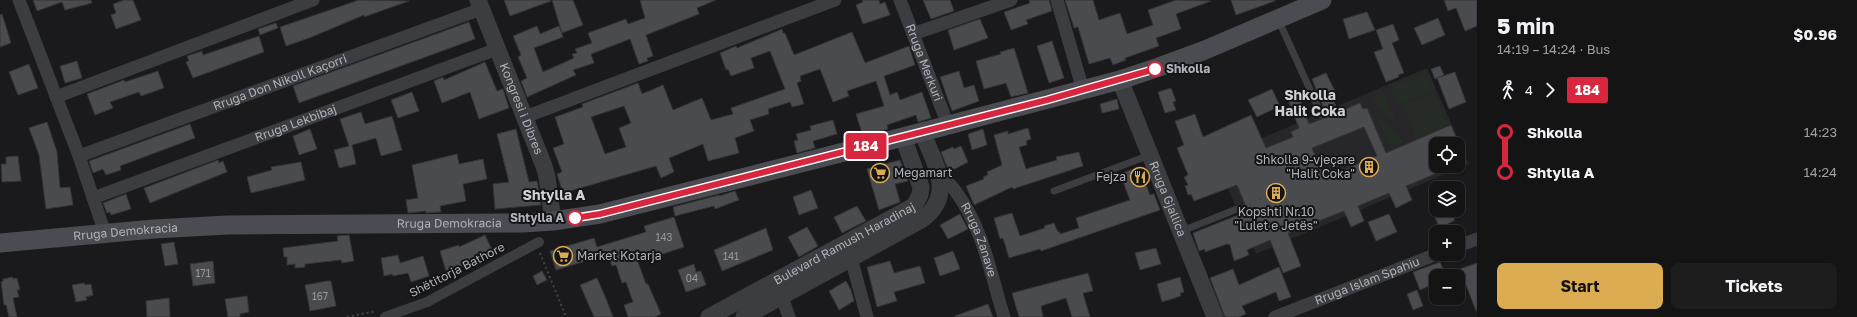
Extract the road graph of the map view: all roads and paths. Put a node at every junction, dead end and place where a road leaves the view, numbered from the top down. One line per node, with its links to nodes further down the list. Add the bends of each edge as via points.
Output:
1 (19, 0): 14 (street)
2 (313, 0): 14 (street)
3 (836, 0): 16 (street)
4 (900, 0): 10 (street, Rruga Merkuri)
5 (1011, 0): 10 (street)
6 (1057, 0): 13 (street)
7 (1322, 0): 9 (main road, Rruga Demokracia)
8 (480, 4): 11 (street, Kongresi i Dibres); 21 (street, Rruga Don Nikoll Kaçorri)
9 (1277, 19): 12 (main road, Rruga Demokracia, via 1160,67); 15 (lane)
10 (913, 34): 17 (street, Rruga Merkuri)
11 (497, 49): 16 (street, Kongresi i Dibres); 26 (street, Rruga Lekbibaj)
12 (1120, 80): 13 (main road, Rruga Demokracia); 20 (street, Rruga Gjallica)
13 (1083, 90): 17 (main road, Rruga Demokracia)
14 (56, 97): 21 (street)
15 (1321, 114)
16 (525, 118): 28 (street, Kongresi i Dibres, via 547,177)
17 (948, 125): 18 (main road, Rruga Demokracia)
18 (922, 132): 19 (main road, Rruga Demokracia); 22 (street, Bulevard Ramush Haradinaj)
19 (903, 137): 23 (street, Bulevard Ramush Haradinaj); 28 (main road, Rruga Demokracia, via 600,214)
20 (1150, 155): 24 (lane); 29 (street, Rruga Gjallica)
21 (78, 156): 26 (street)
22 (937, 172): 23 (street); 36 (street, Bulevard Ramush Haradinaj, via 941,191 937,204 930,213); 45 (street, Rruga Zanave, via 956,191 974,222)
23 (919, 178): 37 (street, Bulevard Ramush Haradinaj, via 920,195 910,209)
24 (1054, 191)
25 (1264, 197): 27 (path)
26 (93, 198): 30 (street)
27 (1237, 209): 29 (lane)
28 (553, 221): 30 (main road, Rruga Demokracia, via 266,224)
29 (1182, 231): 46 (street, Rruga Gjallica)
30 (105, 233): 33 (main road, Rruga Demokracia)
31 (1477, 239): 34 (street)
32 (539, 242): 39 (street, Shëtitorja Bathore, via 427,302); 40 (path, via 540,255)
33 (0, 243)
34 (1465, 243)
35 (1429, 257): 47 (street, Rruga Islam Spahiu)
36 (851, 258): 38 (street, Bulevard Ramush Haradinaj); 44 (street)
37 (778, 280): 38 (street); 41 (street, Bulevard Ramush Haradinaj)
38 (782, 297): 42 (street, Bulevard Ramush Haradinaj); 43 (street)
39 (385, 317)
40 (566, 317)
41 (710, 317)
42 (744, 317)
43 (789, 317)
44 (867, 317)
45 (1004, 317)
46 (1215, 317)
47 (1275, 317)

